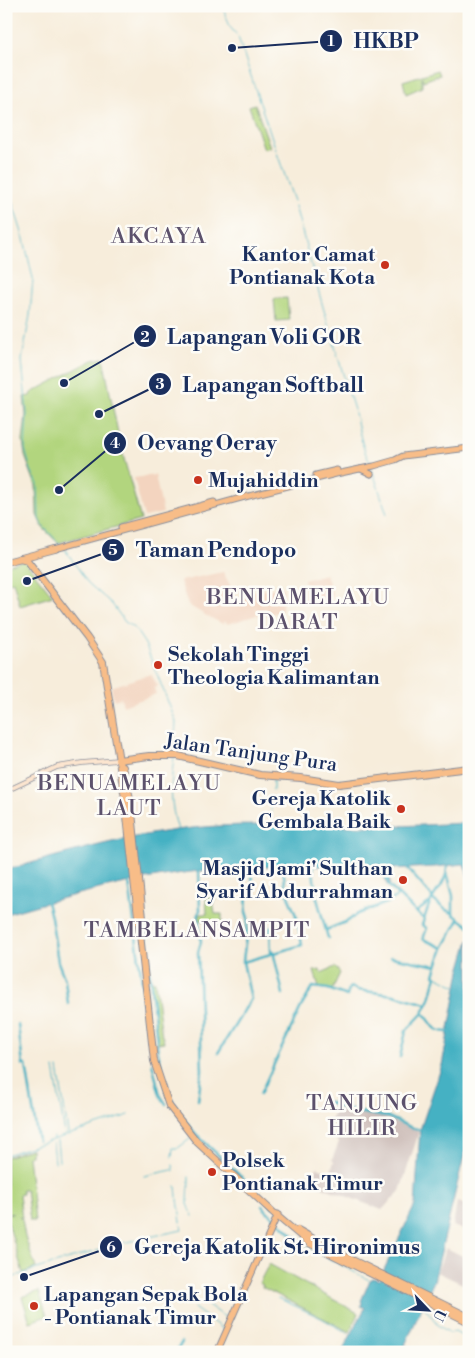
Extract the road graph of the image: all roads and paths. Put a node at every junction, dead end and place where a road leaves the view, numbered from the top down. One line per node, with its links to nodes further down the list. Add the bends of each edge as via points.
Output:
1 (469, 448): 2 (main road, via 412,455)
2 (369, 465): 3 (main road); 5 (main road)
3 (361, 469): 4 (main road); 5 (main road)
4 (371, 474)
5 (317, 477): 6 (main road)
6 (54, 547): 7 (highway); 9 (highway)
7 (32, 555): 8 (highway); 10 (highway, via 31,562)
8 (20, 558): 9 (highway); 10 (highway)
9 (6, 560)
10 (39, 574): 11 (highway, via 103,658)
11 (120, 758): 12 (highway, Jalan Tanjung Pura, via 175,755 260,773 338,781); 13 (main road, via 53,768); 14 (highway); 14 (highway, via 131,803)
12 (469, 767)
13 (6, 791)
14 (142, 932): 15 (highway, via 154,1055 167,1099 198,1141)
15 (277, 1219): 16 (highway); 16 (highway, via 309,1243); 20 (main road)
16 (362, 1268): 17 (highway)
17 (452, 1311): 18 (highway); 19 (highway)
18 (469, 1317)
19 (469, 1322)
20 (216, 1352)

